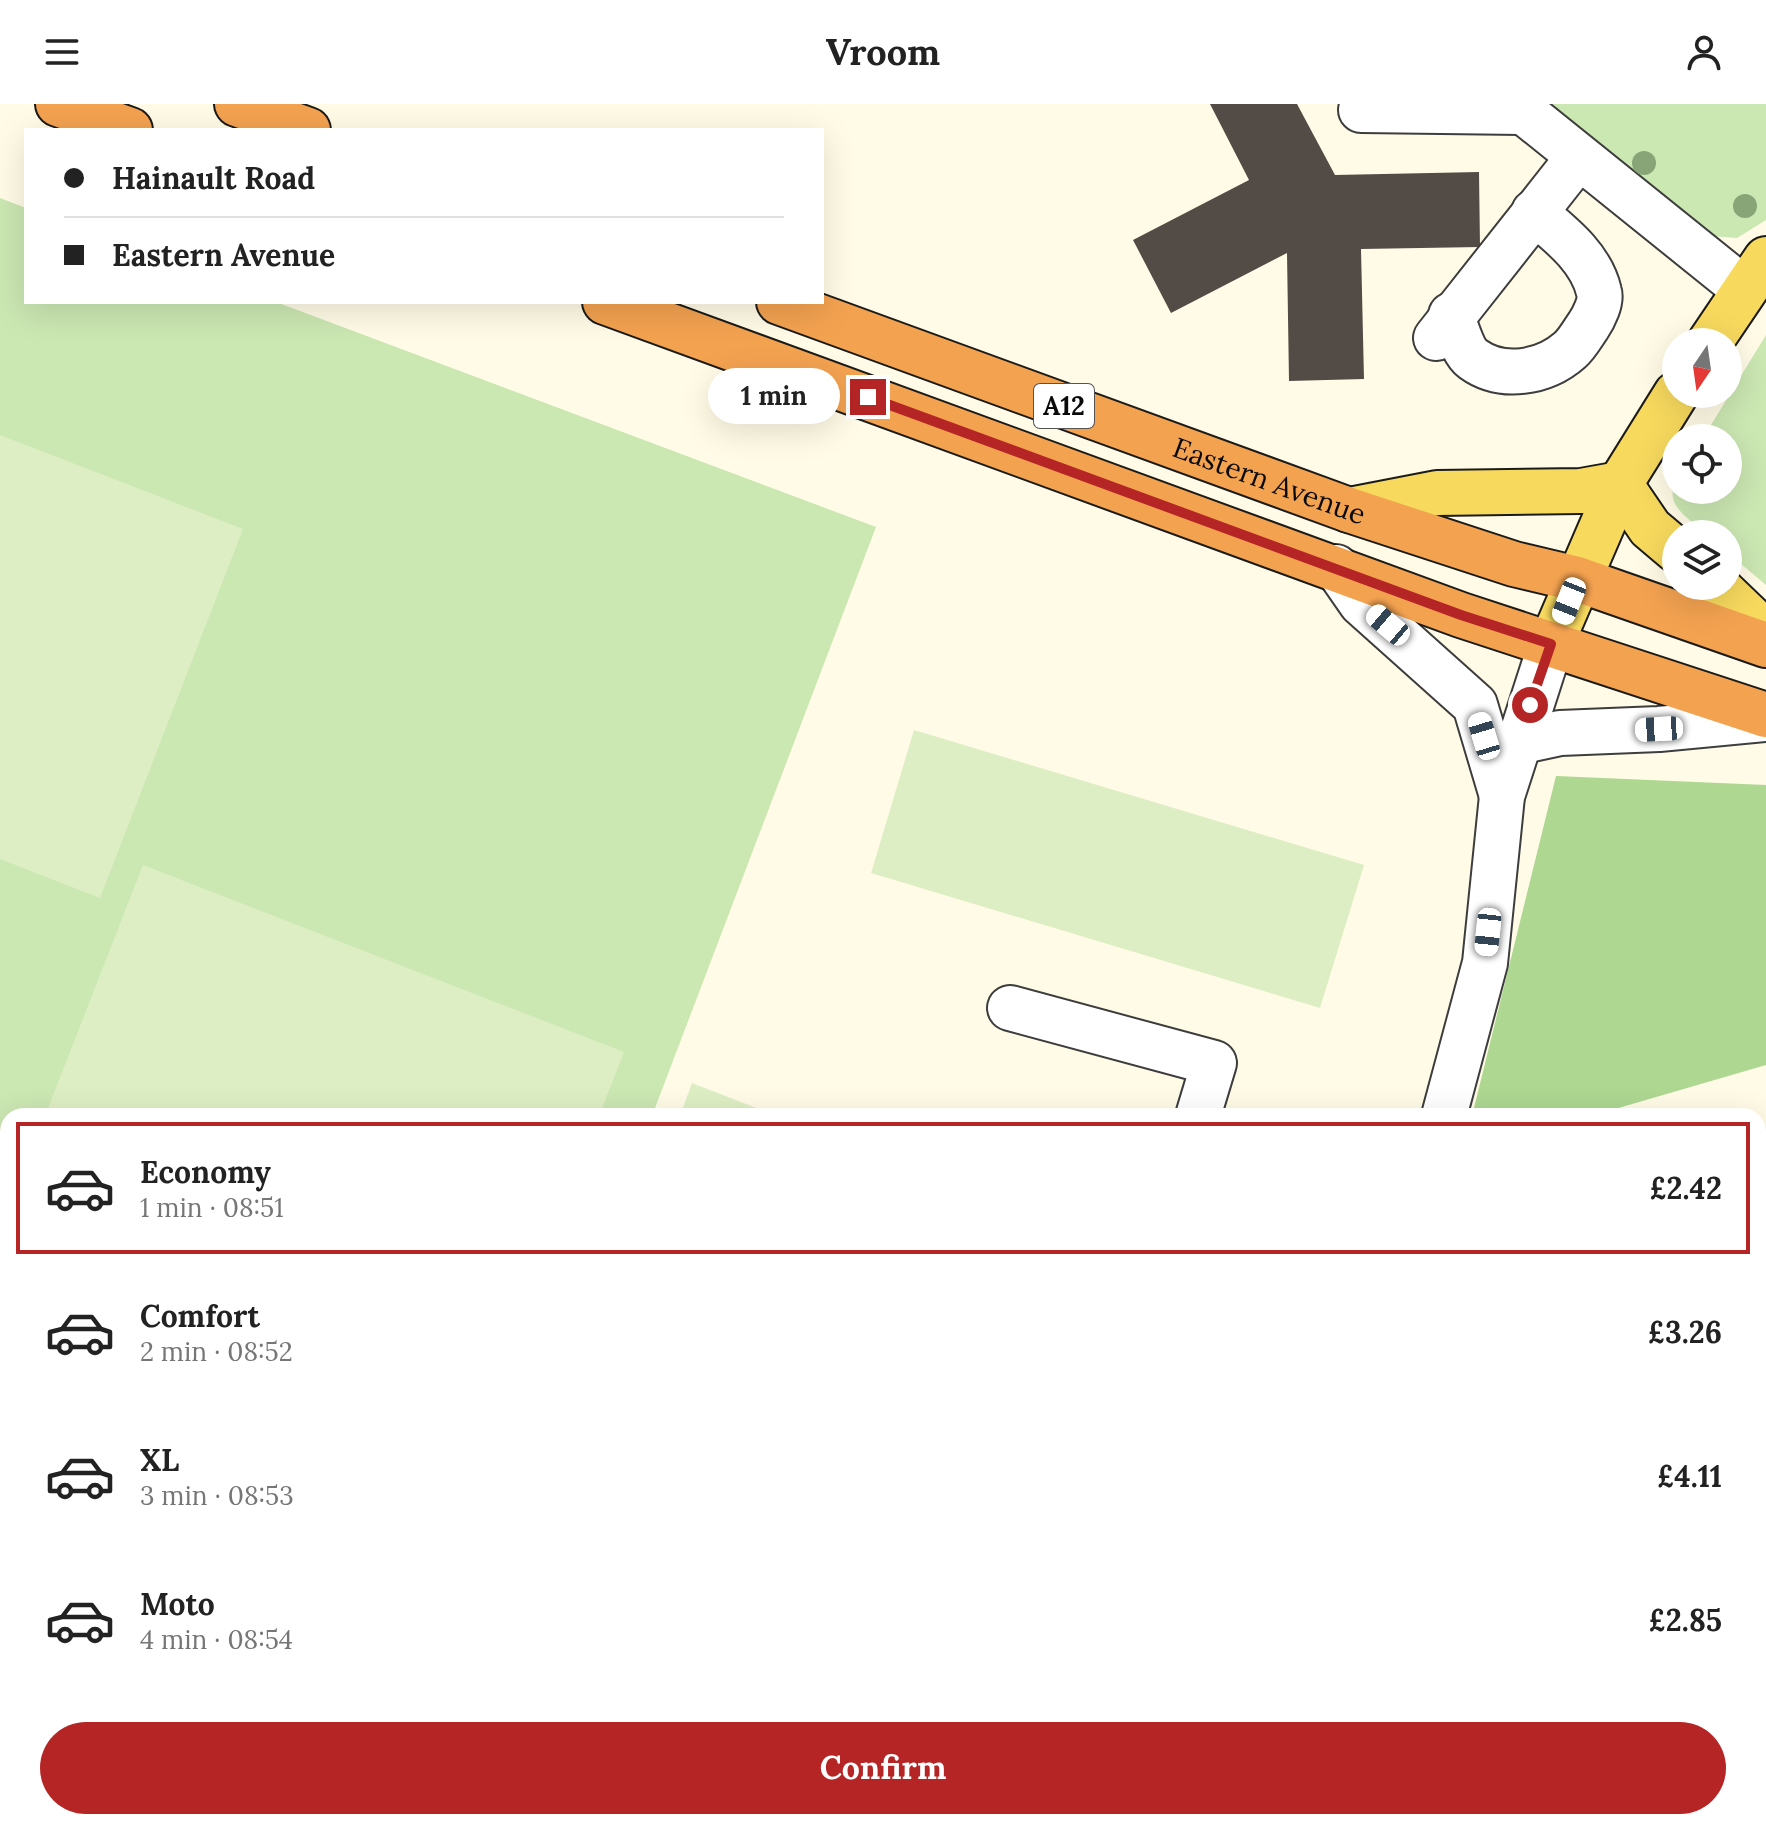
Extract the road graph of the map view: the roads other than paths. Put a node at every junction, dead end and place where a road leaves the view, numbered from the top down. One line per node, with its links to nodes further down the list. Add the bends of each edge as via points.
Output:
1 (58, 104): 5 (highway)
2 (237, 104): 6 (highway)
3 (1518, 108): 4 (street); 7 (street)
4 (1361, 110)
5 (124, 128)
6 (303, 128)
7 (1578, 158): 8 (street); 9 (street)
8 (1534, 212): 8 (street, via 1443,327 1471,358 1497,371 1545,365 1571,350 1592,321 1601,296 1571,244)
9 (1755, 274): 12 (main road)
10 (611, 304): 17 (highway, Eastern Avenue / A12)
11 (784, 304): 15 (highway, Eastern Avenue / A12)
12 (1719, 328)
13 (1667, 408): 14 (main road)
14 (1620, 484): 15 (main road, via 1566,492 1437,493); 16 (main road); 18 (main road)
15 (1349, 510): 18 (highway, Eastern Avenue / A12)
16 (1662, 538)
17 (1336, 567): 21 (highway, Eastern Avenue / A12); 25 (street, via 1361,603 1475,705)
18 (1577, 579): 21 (main road); 22 (highway, Eastern Avenue / A12)
19 (1732, 600): 20 (main road)
20 (1766, 633)
21 (1551, 644): 23 (highway, Eastern Avenue / A12); 24 (street)
22 (1766, 645)
23 (1766, 717): 24 (street, via 1560,733)
24 (1518, 742): 25 (street)
25 (1502, 796): 28 (street, via 1485,963)
26 (1010, 1008): 27 (street, via 1214,1063)
27 (1200, 1108)
28 (1446, 1108)

